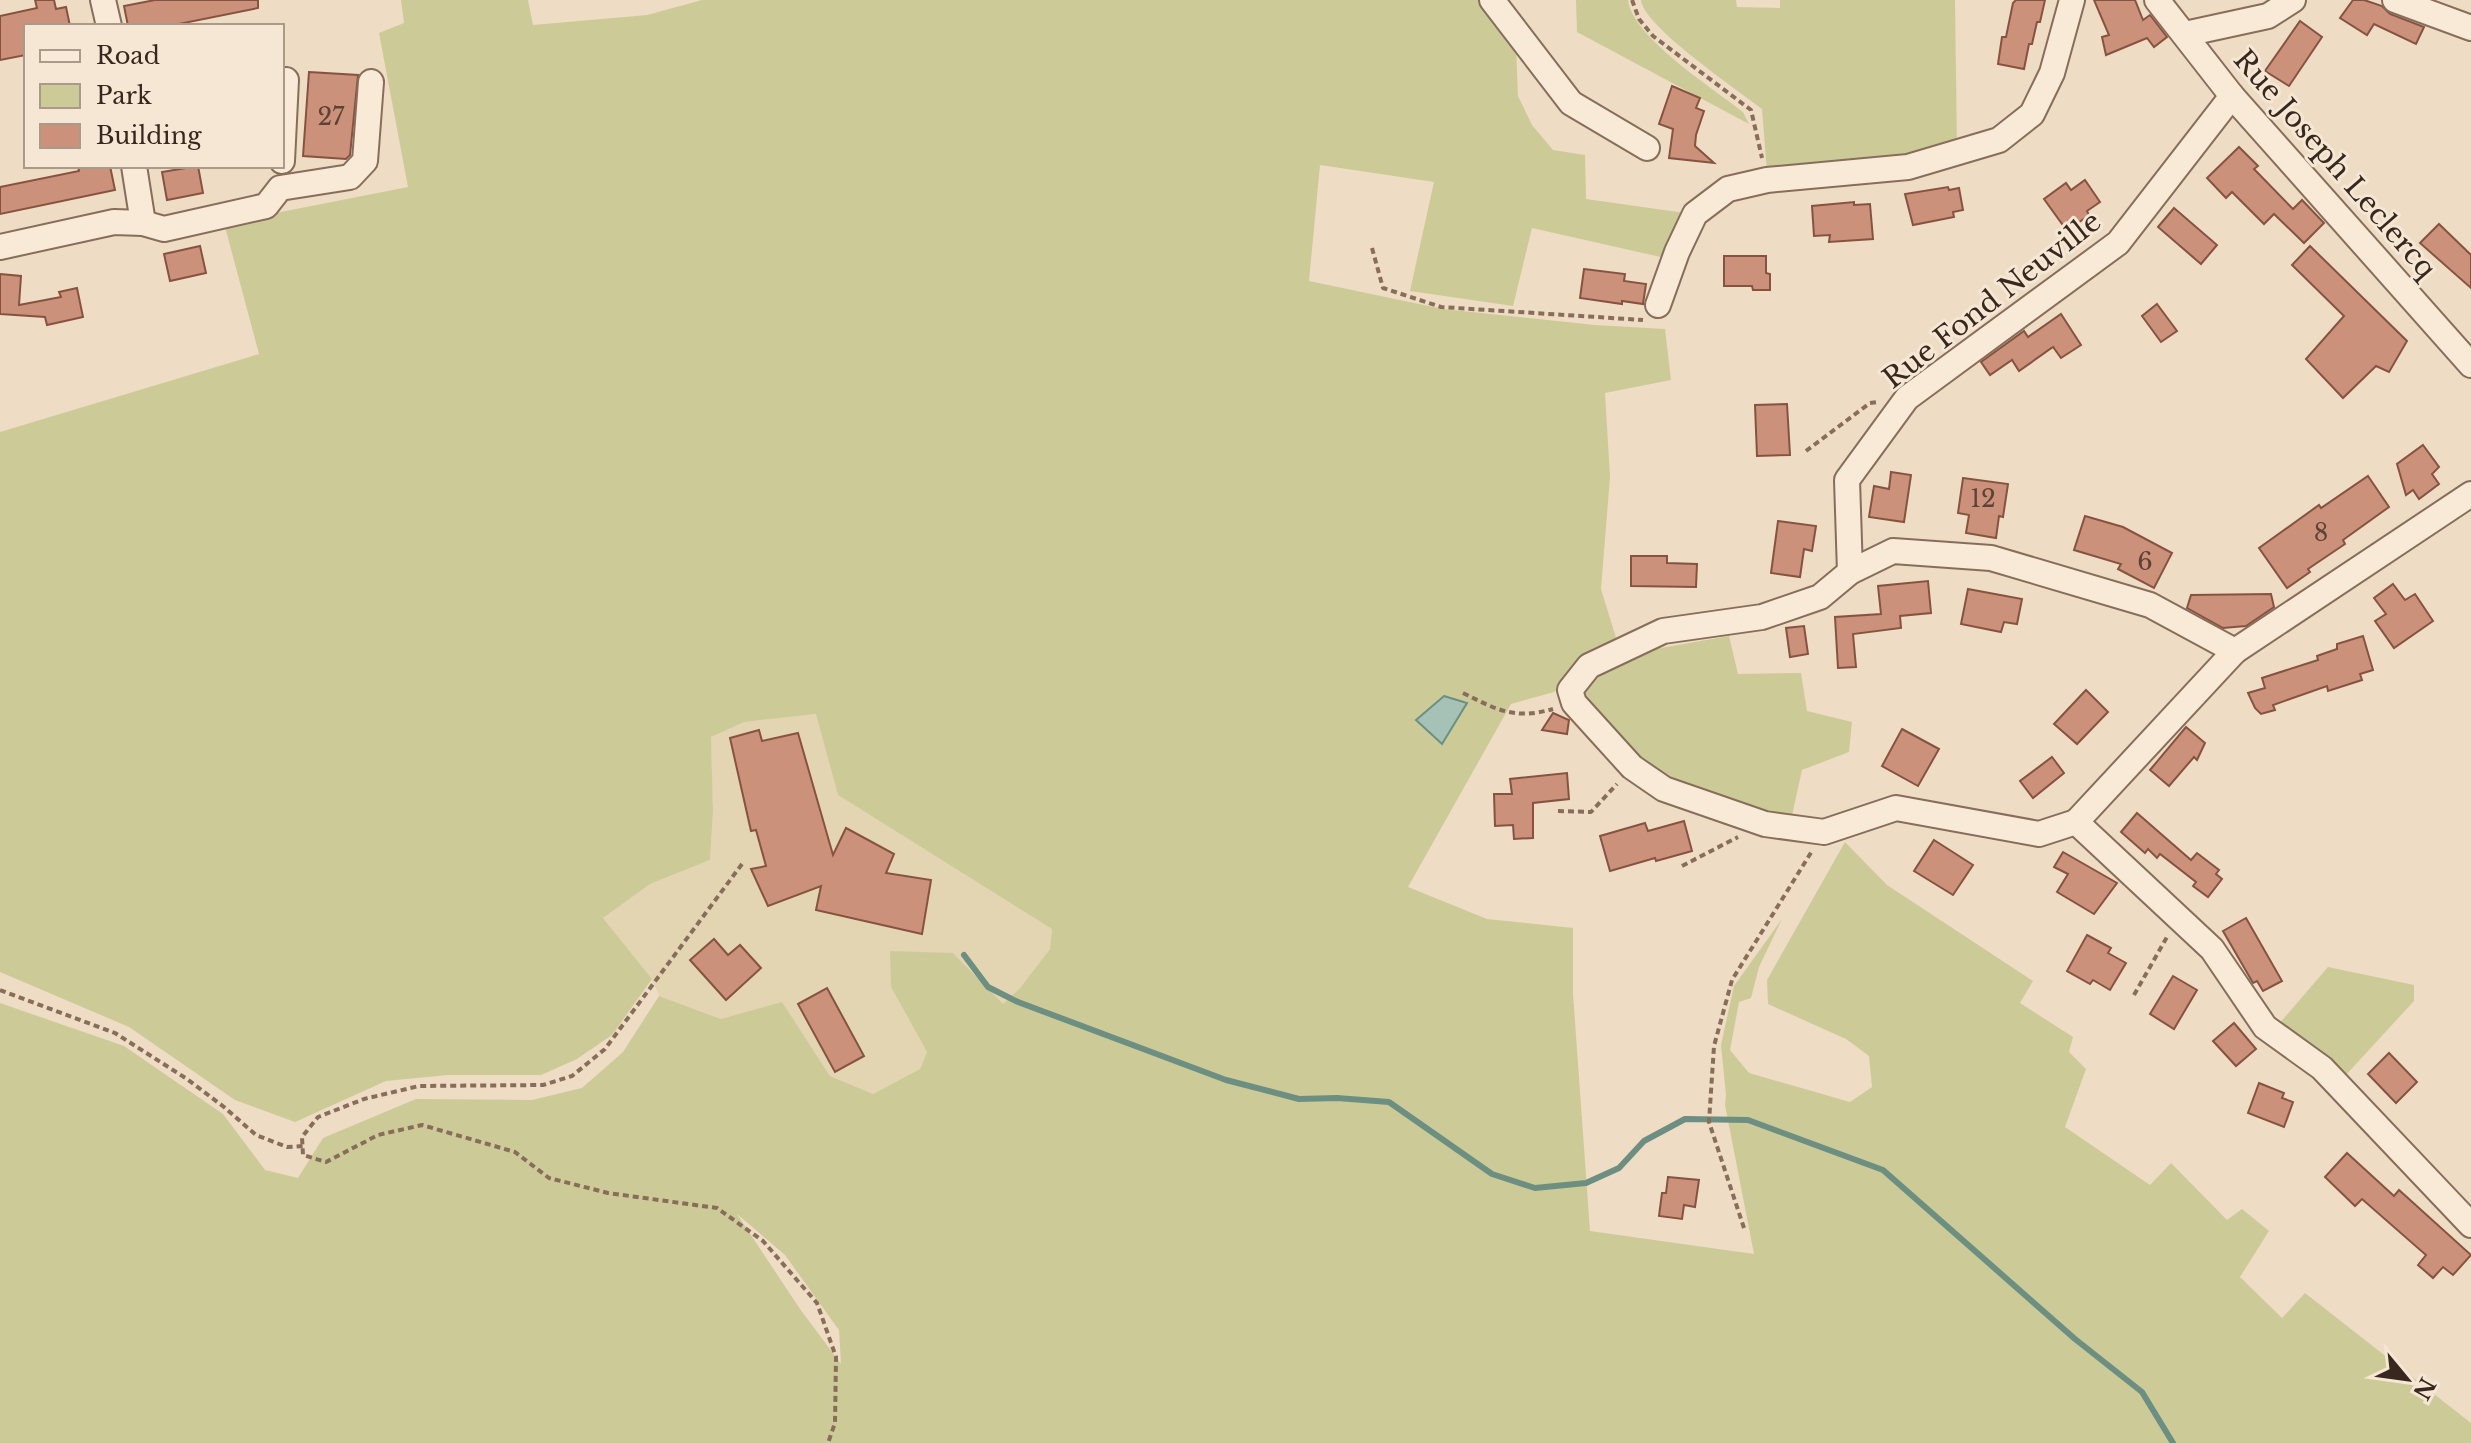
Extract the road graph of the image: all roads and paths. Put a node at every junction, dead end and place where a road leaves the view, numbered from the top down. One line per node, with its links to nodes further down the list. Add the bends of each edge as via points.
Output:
1 (103, 0): 8 (street)
2 (1492, 0): 15 (street, via 1571,103)
3 (1632, 0): 18 (path, via 1653,36 1751,110)
4 (2072, 0): 18 (street, via 2052,73 2032,114 1999,140 1908,167)
5 (2157, 0): 10 (street, Rue Joseph Leclercq)
6 (2293, 0): 10 (street, via 2268,16)
7 (2395, 0): 9 (street)
8 (109, 24)
9 (2471, 28)
10 (2185, 34): 13 (street, Rue Joseph Leclercq)
11 (286, 80): 14 (street)
12 (371, 82): 17 (street, via 365,161 350,177)
13 (2232, 96): 23 (street, Rue Joseph Leclercq); 24 (street, Rue Fond Neuville, via 2118,243)
14 (284, 105)
15 (1647, 148)
16 (134, 168): 19 (street)
17 (278, 180): 19 (street, via 164,229)
18 (1767, 180): 22 (street, via 1728,189 1695,214)
19 (143, 223): 20 (street, via 114,222)
20 (0, 247)
21 (1372, 248): 22 (path, via 1383,288 1441,307 1656,321)
22 (1658, 305)
23 (2471, 365)
24 (1907, 398): 25 (path, via 1870,403); 27 (street, Rue Fond Neuville, via 1847,480)
25 (1806, 451)
26 (2471, 494): 28 (street)
27 (1850, 572): 28 (street, via 1893,551 1991,558 2150,605); 30 (street, via 1820,597 1762,617 1663,631 1589,666)
28 (2235, 651): 33 (street)
29 (1463, 693): 30 (path, via 1512,715 1538,713)
30 (1572, 696): 31 (street)
31 (1632, 767): 32 (path, via 1591,812); 34 (street, via 1664,789)
32 (1558, 811)
33 (2076, 822): 35 (street, via 2039,834 1896,808); 38 (street)
34 (1765, 824): 35 (street); 37 (path)
35 (1824, 832): 43 (path, via 1732,980 1714,1046 1709,1122)
36 (742, 864): 41 (path, via 605,1049 572,1076 543,1085 419,1086 364,1099 318,1117 302,1137)
37 (1682, 866)
38 (2178, 918): 40 (path); 42 (street, via 2212,949 2265,1027 2322,1068)
39 (0, 990): 41 (path, via 115,1033 187,1079 256,1135 287,1147)
40 (2134, 995)
41 (303, 1146): 44 (path, via 303,1155 326,1162 378,1135 422,1125 515,1152 549,1178 608,1193 717,1208 763,1241 817,1303 836,1357 835,1423)
42 (2471, 1225)
43 (1744, 1228)
44 (828, 1443)

